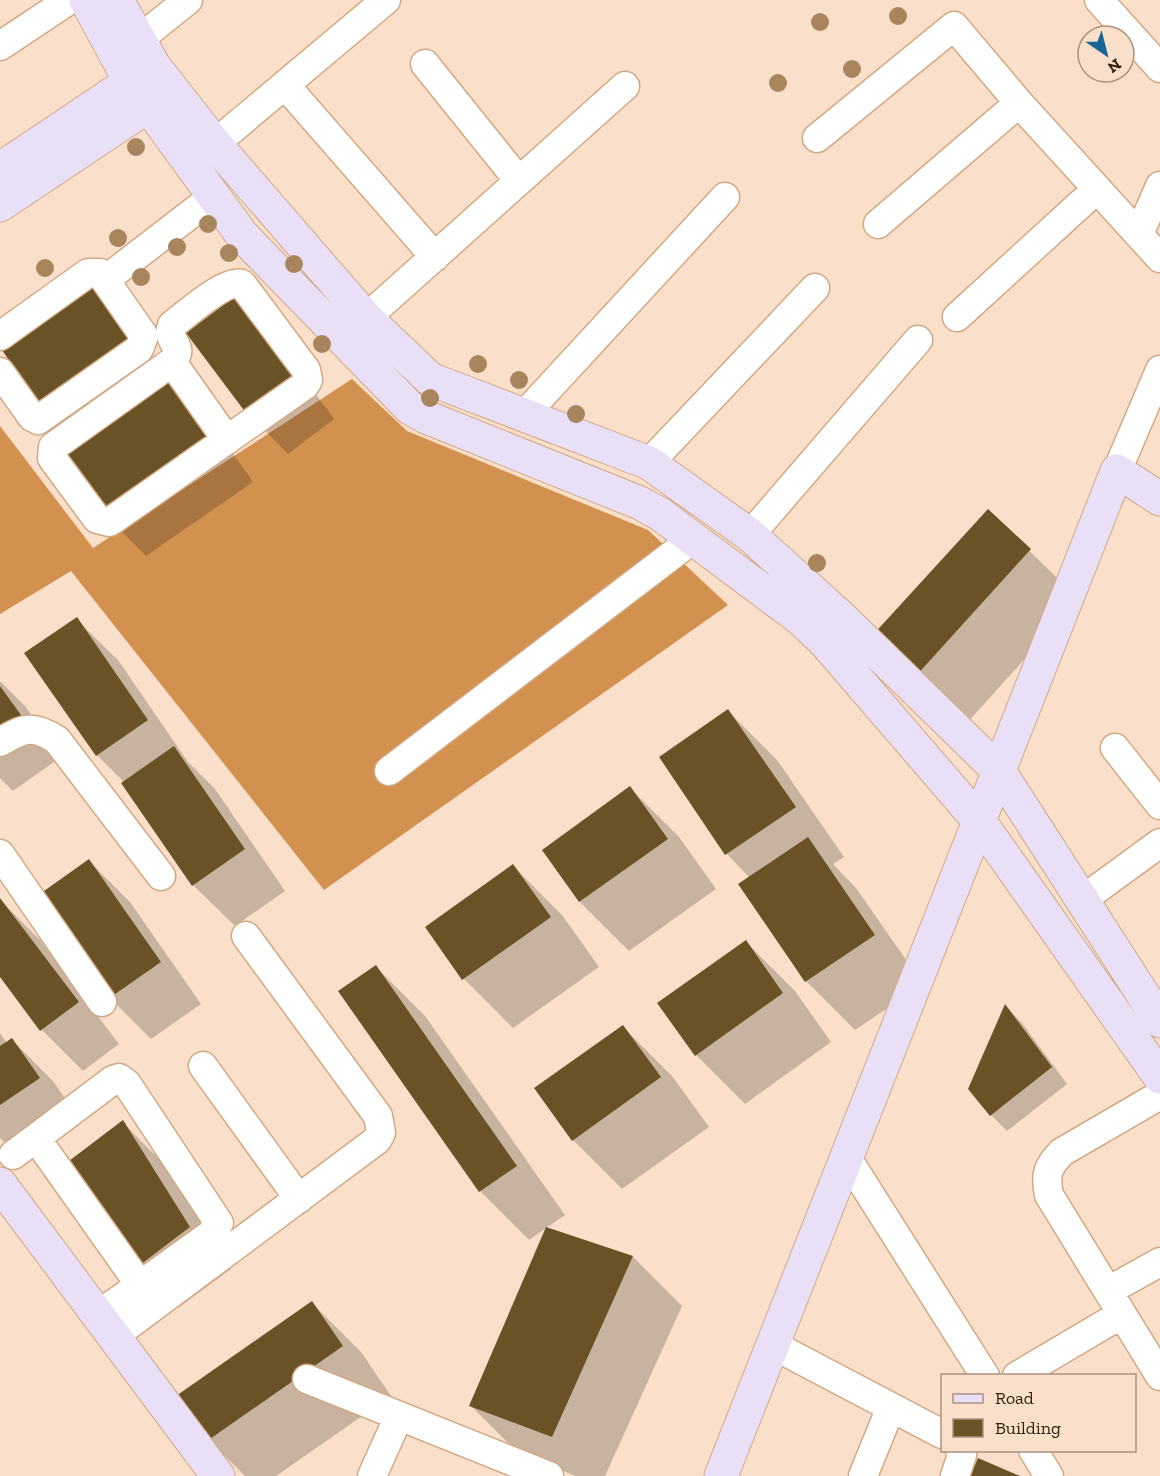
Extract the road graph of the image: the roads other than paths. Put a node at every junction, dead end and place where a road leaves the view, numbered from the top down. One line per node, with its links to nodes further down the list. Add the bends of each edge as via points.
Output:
1 (69, 0): 7 (street)
2 (86, 0): 10 (street)
3 (117, 0): 10 (street)
4 (188, 0): 10 (street)
5 (386, 0): 11 (street)
6 (1099, 0): 9 (street)
7 (0, 46)
8 (425, 64): 17 (street)
9 (1160, 68)
10 (143, 73): 15 (street); 16 (street); 22 (street)
11 (285, 85): 15 (street); 25 (street)
12 (625, 86): 17 (street)
13 (1019, 103): 14 (street, via 954,27); 19 (street); 23 (street)
14 (818, 138)
15 (203, 154): 20 (street); 32 (street)
16 (0, 169)
17 (519, 182): 25 (street)
18 (1160, 186): 24 (street)
19 (1097, 189): 24 (street); 31 (street)
20 (214, 196): 27 (street, via 242,235); 28 (street)
21 (725, 198): 38 (street)
22 (0, 206)
23 (878, 224)
24 (1139, 234): 26 (street)
25 (435, 257): 32 (street)
26 (1160, 258)
27 (270, 263): 29 (street); 44 (street, via 410,408 640,503)
28 (105, 280): 33 (street, via 99,273 88,273); 37 (street, via 144,336 139,349 39,420 32,417)
29 (242, 284): 35 (street, via 223,287 172,325 170,336 178,355); 39 (street, via 306,370 308,380)
30 (815, 288): 40 (street)
31 (957, 317)
32 (366, 318): 38 (street, via 430,379)
33 (0, 336)
34 (918, 340): 43 (street)
35 (172, 362): 39 (street); 39 (street, via 53,447 52,458 98,519 109,522)
36 (1160, 370): 41 (street)
37 (0, 372)
38 (524, 415): 40 (street)
39 (227, 440)
40 (649, 463): 43 (street)
41 (1117, 471): 42 (street); 48 (street)
42 (1160, 499)
43 (750, 536): 48 (street, via 844,620)
44 (693, 539): 47 (street); 50 (street, via 802,620 825,642)
45 (0, 742): 53 (street, via 29,729 42,730 57,740)
46 (1115, 748): 49 (street)
47 (389, 771)
48 (999, 771): 50 (street); 54 (street)
49 (1160, 805)
50 (980, 822): 59 (street); 62 (street)
51 (1160, 843): 54 (street)
52 (0, 854): 56 (street)
53 (161, 876)
54 (1082, 900): 57 (street)
55 (246, 936): 64 (street, via 381,1124 377,1140)
56 (102, 1002)
57 (1156, 1004)
58 (203, 1066): 64 (street)
59 (1160, 1077)
60 (1160, 1095): 67 (street, via 1062,1152 1049,1165 1046,1178 1049,1195)
61 (36, 1138): 63 (street); 66 (street); 66 (street, via 113,1080 124,1080 127,1084 219,1223 211,1234)
62 (847, 1158): 69 (street); 70 (street)
63 (7, 1170): 68 (street)
64 (299, 1199): 68 (street)
65 (1160, 1262): 67 (street)
66 (140, 1285): 68 (street)
67 (1115, 1302): 71 (street); 72 (street)
68 (106, 1326): 79 (street)
69 (773, 1345): 74 (street); 82 (street)
70 (985, 1374)
71 (1020, 1374)
72 (1160, 1376)
73 (307, 1379): 75 (street)
74 (891, 1407): 76 (street); 83 (street)
75 (399, 1416): 80 (street); 81 (street)
76 (941, 1433)
77 (961, 1452): 84 (street)
78 (1034, 1452): 85 (street)
79 (218, 1476)
80 (372, 1476)
81 (549, 1476)
82 (721, 1476)
83 (863, 1476)
84 (955, 1476)
85 (1049, 1476)

